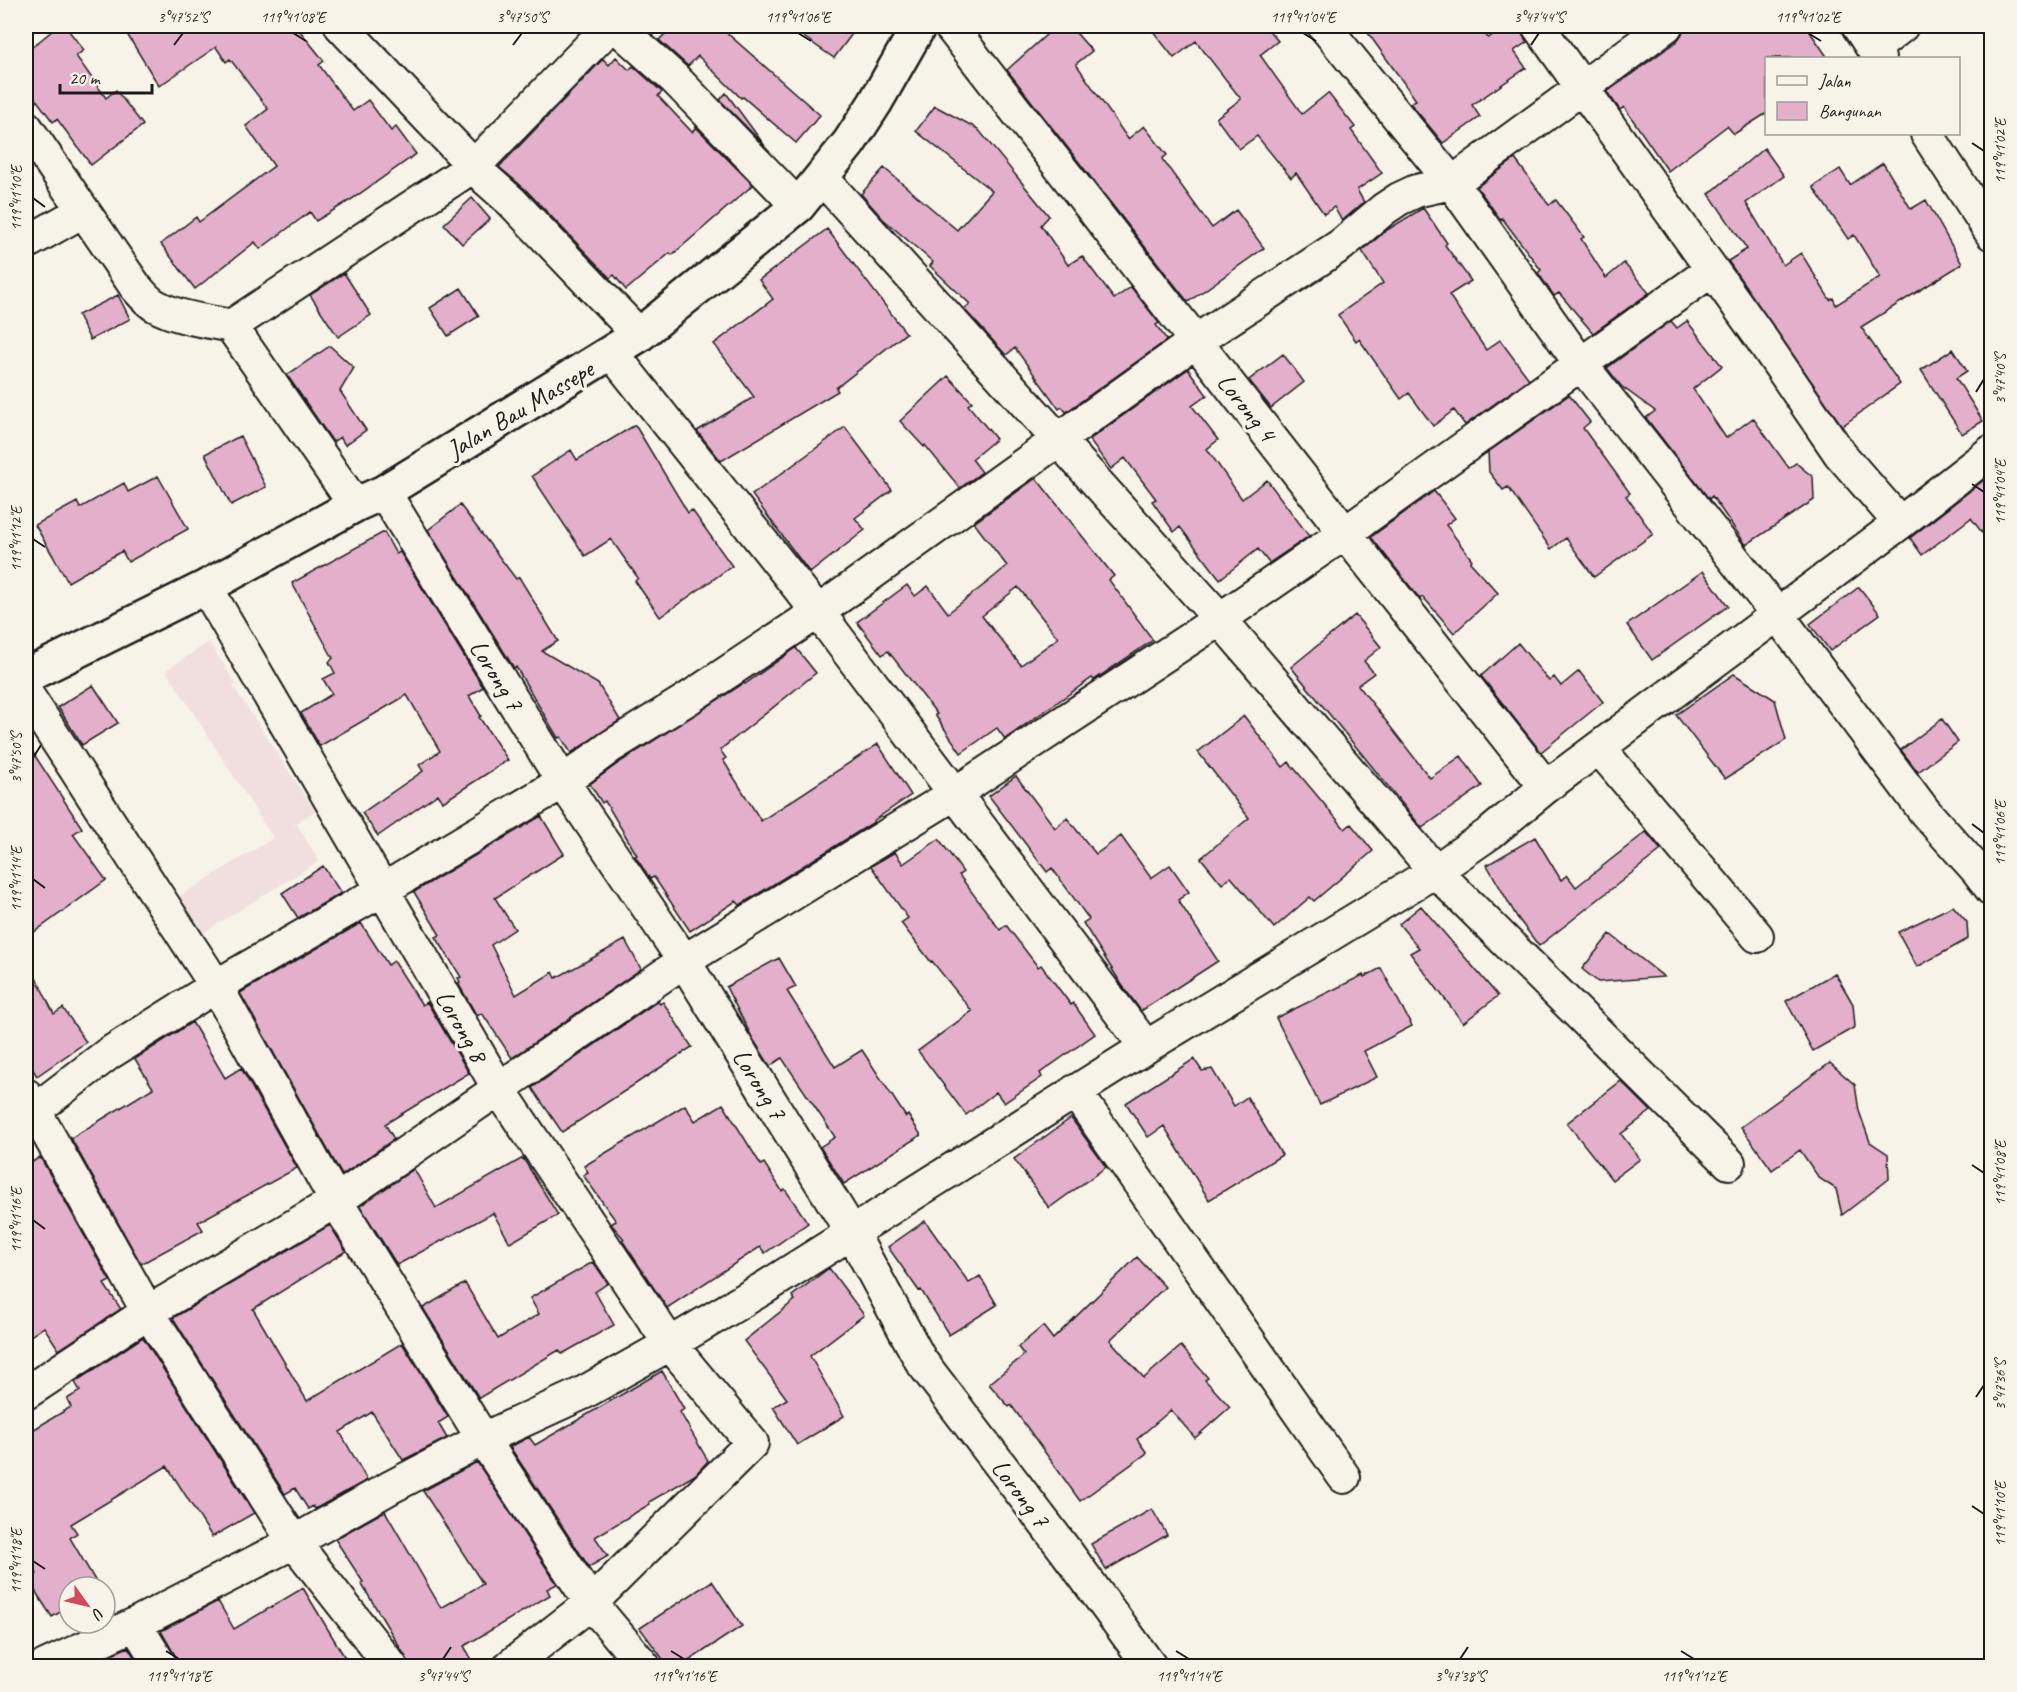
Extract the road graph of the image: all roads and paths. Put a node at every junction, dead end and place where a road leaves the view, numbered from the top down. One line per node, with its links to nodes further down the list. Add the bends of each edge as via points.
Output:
1 (341, 26): 14 (street)
2 (610, 26): 14 (street)
3 (616, 26): 17 (street, via 675,79)
4 (919, 26): 15 (main road, Jalan Bau Massepe, via 875,103)
5 (950, 26): 24 (street, Lorong 4)
6 (1324, 26): 16 (street)
7 (1538, 26): 11 (street)
8 (1666, 26): 11 (street)
9 (1902, 26): 10 (street)
10 (1870, 44)
11 (1582, 86): 16 (street); 21 (street)
12 (26, 127): 18 (street)
13 (1928, 135): 19 (street)
14 (475, 165): 22 (street); 23 (street)
15 (822, 178): 17 (main road, Jalan Bau Massepe); 27 (street)
16 (1452, 183): 24 (street, via 1399,199 1341,245); 26 (street)
17 (798, 206): 23 (main road, Jalan Bau Massepe)
18 (82, 211): 20 (street); 22 (street, via 135,286 156,306)
19 (1992, 234)
20 (26, 243)
21 (1712, 270): 26 (street); 30 (street, via 1840,454)
22 (231, 326): 29 (street, Lorong 7)
23 (639, 335): 25 (main road, Jalan Bau Massepe)
24 (1196, 341): 27 (street); 31 (street, Lorong 4)
25 (612, 353): 29 (main road, Jalan Bau Massepe); 33 (street)
26 (1580, 363): 31 (street); 34 (street)
27 (1057, 441): 33 (street); 35 (street)
28 (1992, 451): 30 (street)
29 (369, 498): 32 (main road, Jalan Bau Massepe); 39 (street, Lorong 7)
30 (1900, 523): 34 (street)
31 (1345, 534): 35 (street); 40 (street, Lorong 4)
32 (207, 587): 36 (main road, Jalan Bau Massepe); 43 (street, Lorong 8)
33 (818, 612): 39 (street, via 610,747); 41 (street)
34 (1778, 614): 38 (street); 44 (street, via 1925,812)
35 (1220, 619): 41 (street); 42 (street)
36 (26, 676)
37 (26, 693): 47 (street)
38 (1599, 747): 40 (street); 45 (street)
39 (563, 782): 43 (street); 46 (street, Lorong 7)
40 (1546, 787): 42 (street)
41 (954, 794): 46 (street); 48 (street)
42 (1435, 871): 48 (street); 52 (street)
43 (384, 889): 47 (street); 49 (street, Lorong 8)
44 (1992, 890)
45 (1757, 936)
46 (684, 962): 49 (street); 54 (street, Lorong 7)
47 (216, 986): 51 (street); 53 (street)
48 (1146, 1047): 50 (street)
49 (499, 1089): 53 (street); 56 (street, Lorong 8)
50 (1075, 1091): 54 (street); 59 (street)
51 (29, 1107): 55 (street)
52 (1729, 1163)
53 (336, 1201): 55 (street); 58 (street)
54 (852, 1232): 56 (street); 68 (street, Lorong 7, via 921,1361)
55 (148, 1312): 57 (street); 60 (street)
56 (670, 1344): 58 (street, via 583,1392); 61 (street, Lorong 8, via 752,1443)
57 (26, 1393)
58 (483, 1439): 60 (street); 61 (street)
59 (1344, 1477)
60 (294, 1542): 62 (street); 65 (street)
61 (591, 1603): 66 (street); 67 (street)
62 (135, 1624): 63 (street); 64 (street)
63 (45, 1666)
64 (161, 1666)
65 (391, 1666)
66 (510, 1666)
67 (644, 1666)
68 (1150, 1666)

